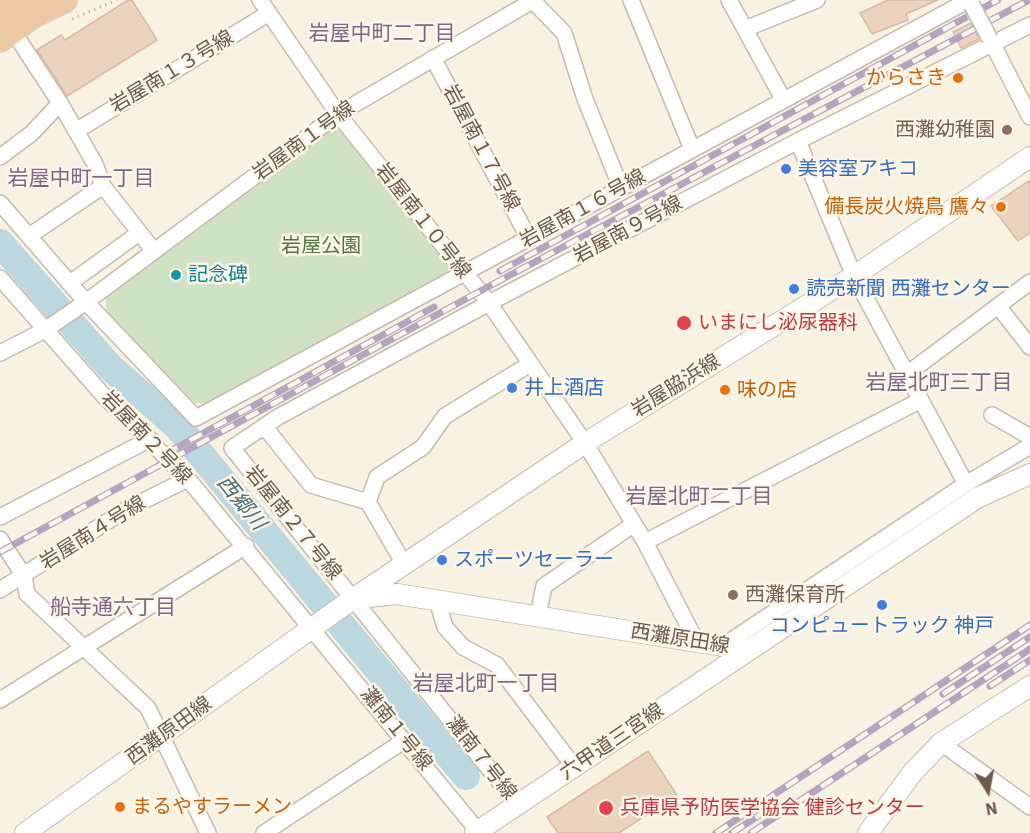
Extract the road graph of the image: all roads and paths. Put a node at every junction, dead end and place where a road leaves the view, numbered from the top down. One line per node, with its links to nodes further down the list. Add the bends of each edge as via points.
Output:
1 (117, 0): 9 (path, via 83,17)
2 (533, 0): 14 (street, 岩屋南１号線); 25 (street, via 564,33 585,99)
3 (631, 0): 21 (street)
4 (729, 0): 12 (street)
5 (817, 0): 12 (street)
6 (971, 2): 13 (street, bridge); 15 (street, 岩屋南１６号線)
7 (265, 6): 17 (street, 岩屋南１０号線); 19 (street, 岩屋南１３号線)
8 (26, 8): 9 (highway); 11 (highway)
9 (66, 10)
10 (1030, 25): 13 (street, 岩屋南９号線)
11 (3, 28): 16 (street)
12 (745, 30): 15 (street)
13 (991, 42): 18 (street); 20 (street, 岩屋南９号線)
14 (433, 58): 17 (street, 岩屋南１号線); 29 (street, 岩屋南１７号線)
15 (783, 99): 21 (street, 岩屋南１６号線)
16 (60, 104): 19 (street); 22 (street, via 32,133)
17 (338, 114): 30 (street, 岩屋南１号線); 31 (street, 岩屋南１０号線)
18 (1030, 117)
19 (76, 131): 24 (street)
20 (798, 141): 32 (street); 37 (street, 岩屋南９号線)
21 (692, 149): 25 (street, 岩屋南１６号線)
22 (0, 157)
23 (1030, 157): 32 (street, 岩屋脇浜線)
24 (103, 186): 27 (street); 28 (street)
25 (621, 188): 29 (street, 岩屋南１６号線)
26 (0, 203): 28 (street)
27 (139, 233): 30 (street); 35 (street)
28 (29, 236): 35 (street)
29 (529, 238): 31 (street, 岩屋南１６号線)
30 (154, 251): 36 (street, 岩屋南１号線)
31 (466, 275): 36 (street, 岩屋南１６号線, via 196,418); 37 (street, 岩屋南１０号線)
32 (854, 276): 43 (street); 49 (street, 岩屋脇浜線)
33 (0, 278): 39 (street, 岩屋南２号線)
34 (1030, 282): 38 (street)
35 (70, 283): 36 (street)
36 (86, 302): 39 (street, 岩屋南１号線)
37 (489, 303): 42 (street, 岩屋南１０号線); 46 (street, 岩屋南９号線)
38 (998, 306): 40 (street); 43 (street)
39 (45, 330): 41 (street); 48 (street, 岩屋南２号線)
40 (1030, 347)
41 (0, 353)
42 (530, 364): 49 (street, 岩屋南１０号線); 55 (street, via 445,416 423,447 376,477)
43 (907, 374): 44 (street)
44 (921, 400): 54 (street); 59 (street)
45 (992, 415): 47 (street)
46 (264, 426): 51 (street, 岩屋南９号線); 55 (street, via 311,485)
47 (1030, 437)
48 (150, 439): 53 (street, 岩屋南２号線); 56 (street)
49 (585, 443): 57 (street, 岩屋南１０号線); 61 (street, 岩屋脇浜線)
50 (1030, 446): 54 (street)
51 (232, 448): 64 (street, 岩屋南２７号線)
52 (1030, 474): 71 (street, 西灘原田線, via 977,498)
53 (188, 478): 60 (street, 岩屋南２号線); 62 (street, 岩屋南４号線, via 127,509)
54 (966, 484): 69 (street)
55 (368, 502): 61 (street)
56 (0, 517)
57 (634, 524): 59 (street, 岩屋南１０号線); 66 (street, via 544,586)
58 (0, 539): 62 (street)
59 (645, 542): 68 (street, 岩屋南１０号線)
60 (246, 546): 67 (street, 岩屋南２号線); 70 (street)
61 (404, 564): 64 (street, 岩屋脇浜線)
62 (24, 576): 63 (street, 岩屋南４号線); 70 (street, via 27,594)
63 (0, 590)
64 (354, 598): 65 (street, 西灘原田線, via 397,594); 67 (street, 西灘原田線); 78 (street, 灘南７号線)
65 (437, 600): 66 (street, 西灘原田線); 77 (street, via 446,627 463,646 496,665)
66 (538, 616): 68 (street, 西灘原田線)
67 (312, 627): 74 (street, 西灘原田線); 75 (street, 灘南１号線)
68 (696, 641): 69 (street, 西灘原田線)
69 (723, 646): 71 (street, 西灘原田線)
70 (86, 648): 73 (street); 74 (street, via 148,708)
71 (748, 650): 77 (street, 六甲道三宮線)
72 (1030, 686): 76 (street)
73 (0, 700)
74 (161, 738): 81 (street, 西灘原田線); 82 (street)
75 (405, 740): 80 (street, 灘南１号線); 83 (street)
76 (941, 742): 79 (street); 84 (street, via 913,772)
77 (574, 768): 78 (street, 六甲道三宮線)
78 (519, 806): 80 (street, 六甲道三宮線)
79 (1030, 807)
80 (477, 832)
81 (25, 833)
82 (208, 833)
83 (264, 833)
84 (868, 833)

